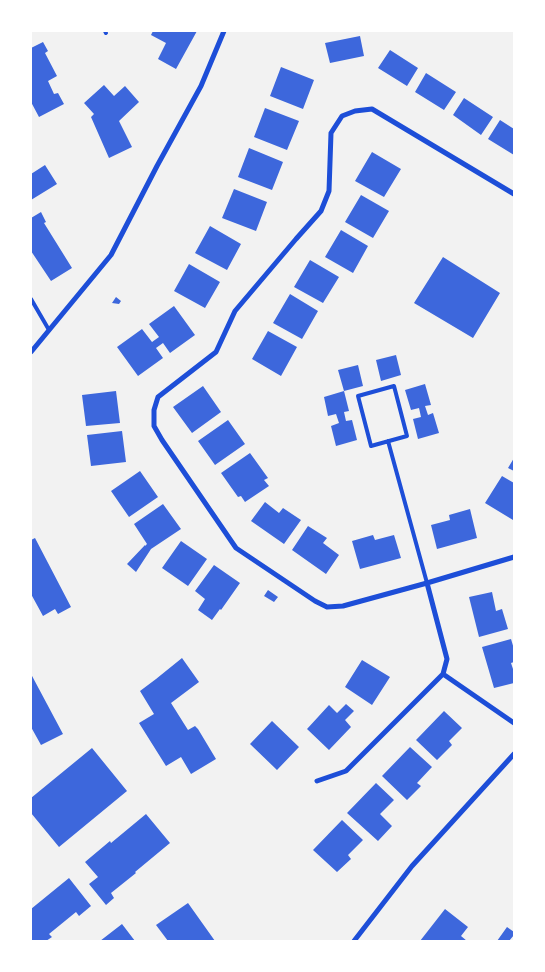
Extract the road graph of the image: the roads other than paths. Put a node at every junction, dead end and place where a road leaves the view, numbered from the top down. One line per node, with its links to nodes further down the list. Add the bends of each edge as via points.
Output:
1 (224, 31): 4 (street, via 201,86 111,255)
2 (514, 194): 8 (street, via 372,108 342,116 331,133 329,191 321,210 235,311 216,352 158,397 154,410 154,426 162,440 236,548 315,601 327,606 343,606)
3 (31, 299): 4 (lane)
4 (49, 330): 5 (street)
5 (31, 352)
6 (388, 441): 6 (lane, via 371,446 358,396 394,386 407,436); 8 (lane)
7 (514, 557): 8 (street)
8 (427, 583): 9 (street, via 447,658)
9 (443, 674): 10 (street); 12 (street, via 346,772)
10 (514, 723)
11 (514, 754): 13 (street, via 412,866)
12 (317, 781)
13 (354, 941)

